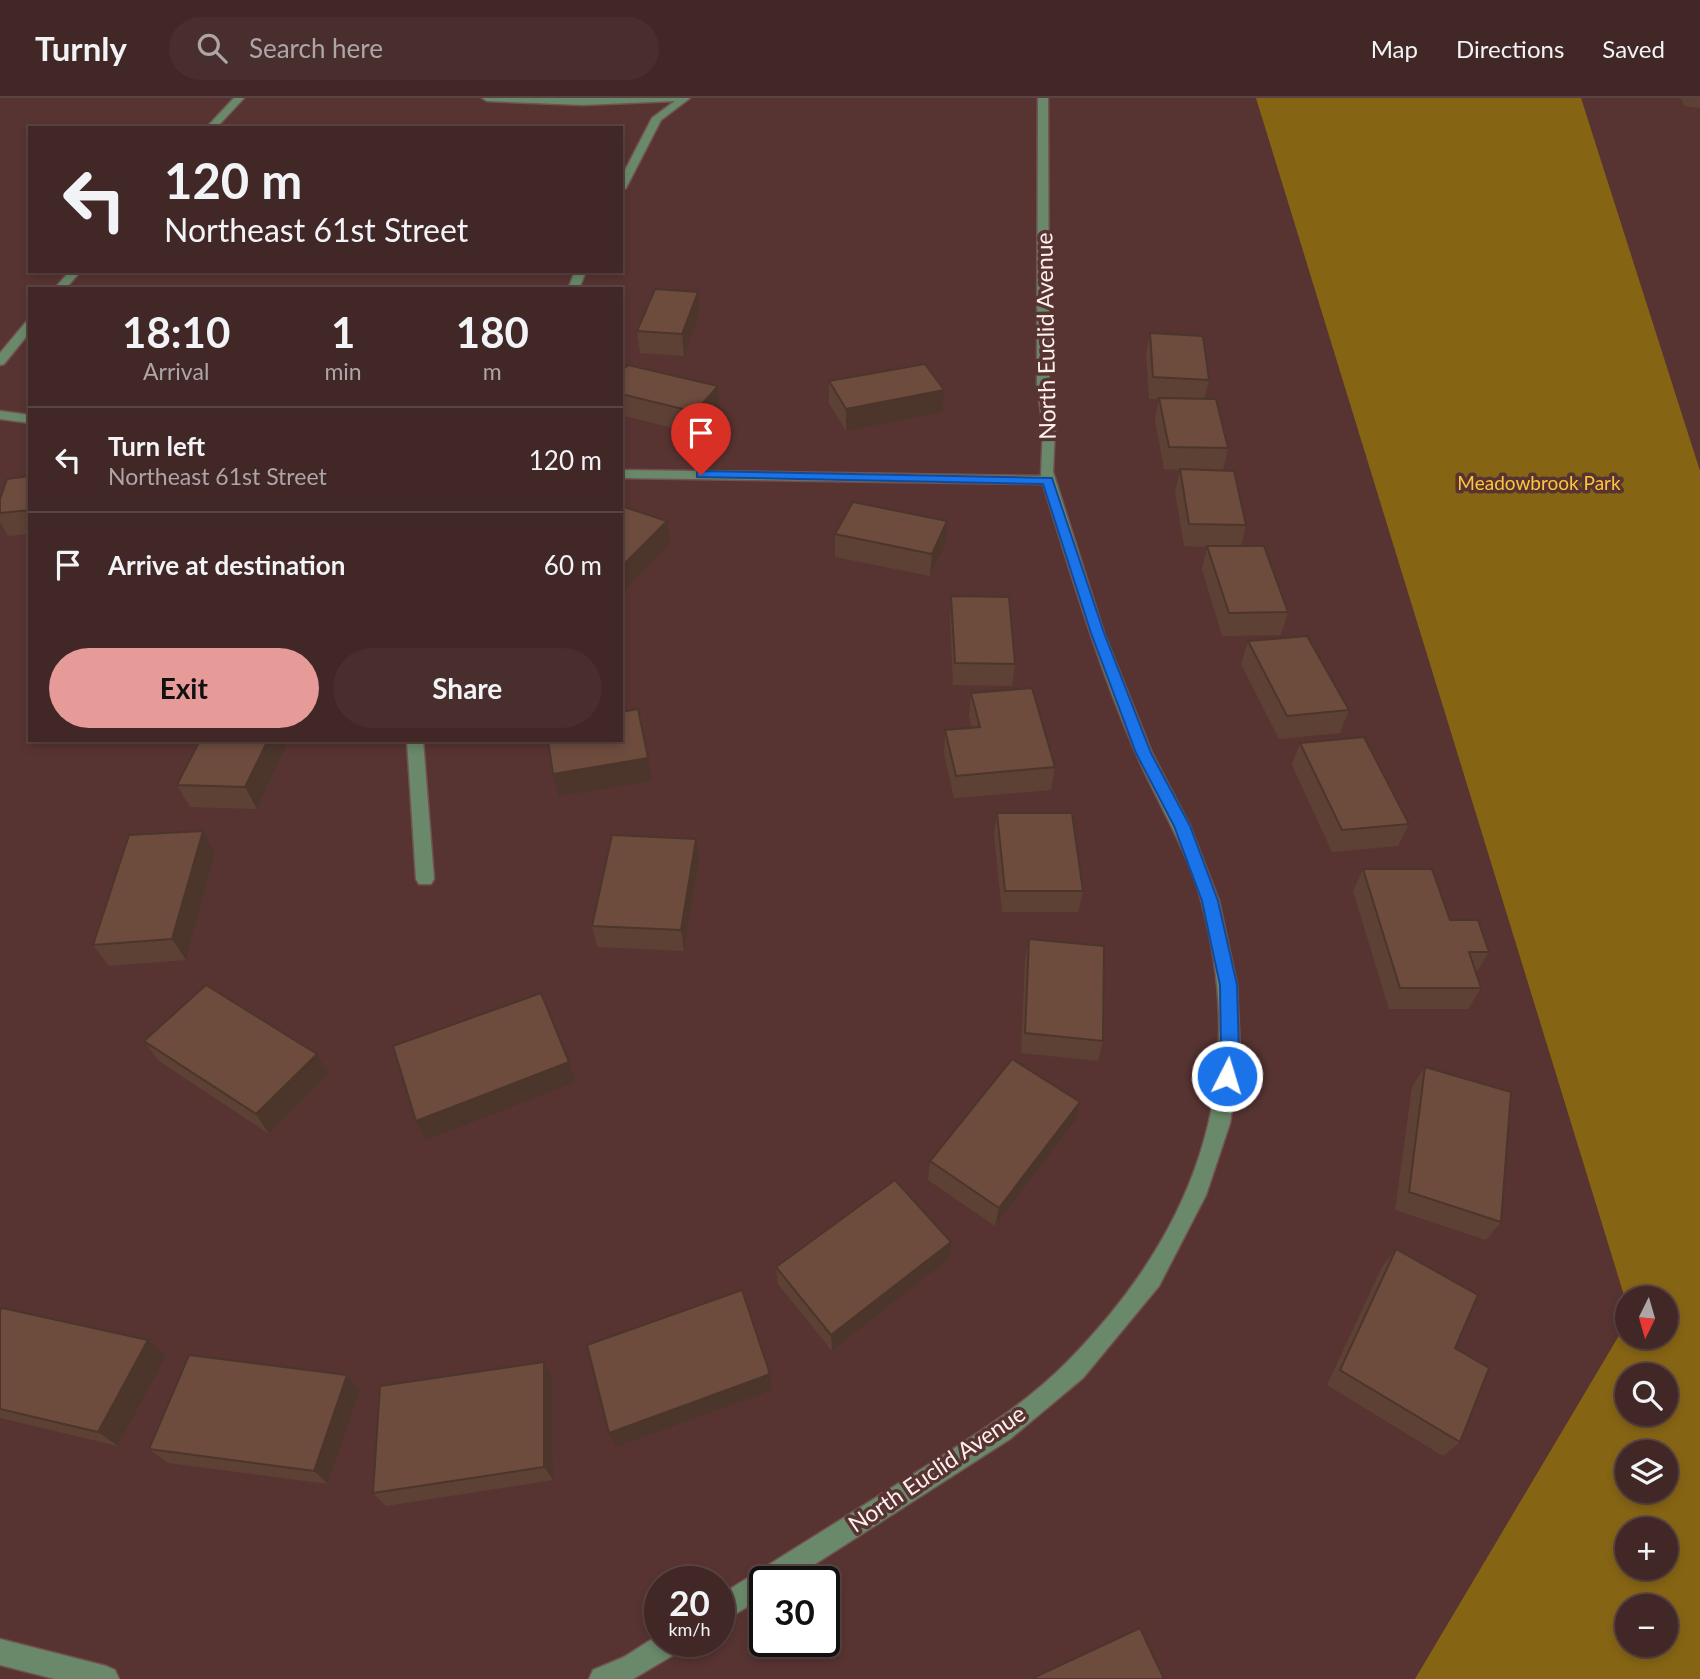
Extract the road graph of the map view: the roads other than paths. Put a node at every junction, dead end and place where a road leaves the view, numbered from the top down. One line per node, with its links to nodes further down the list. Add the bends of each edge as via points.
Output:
1 (239, 98): 6 (street)
2 (487, 98): 3 (street, via 583,102)
3 (678, 98)
4 (685, 98): 7 (street, via 657,118)
5 (1042, 98): 15 (street, North Euclid Avenue, via 1043,385 1049,427)
6 (213, 126)
7 (623, 184)
8 (74, 273): 9 (street)
9 (62, 287)
10 (28, 326): 11 (street)
11 (0, 361)
12 (0, 415): 13 (street)
13 (28, 419)
14 (623, 474): 15 (street)
15 (1048, 480): 18 (street, North Euclid Avenue, via 1097,633 1210,901 1228,985 1230,1052 1220,1123 1196,1195 1151,1279 1075,1370 1002,1431)
16 (415, 742): 17 (street)
17 (425, 879)
18 (735, 1601)
19 (0, 1652): 21 (street)
20 (647, 1657): 22 (street)
21 (106, 1679)
22 (602, 1679)

